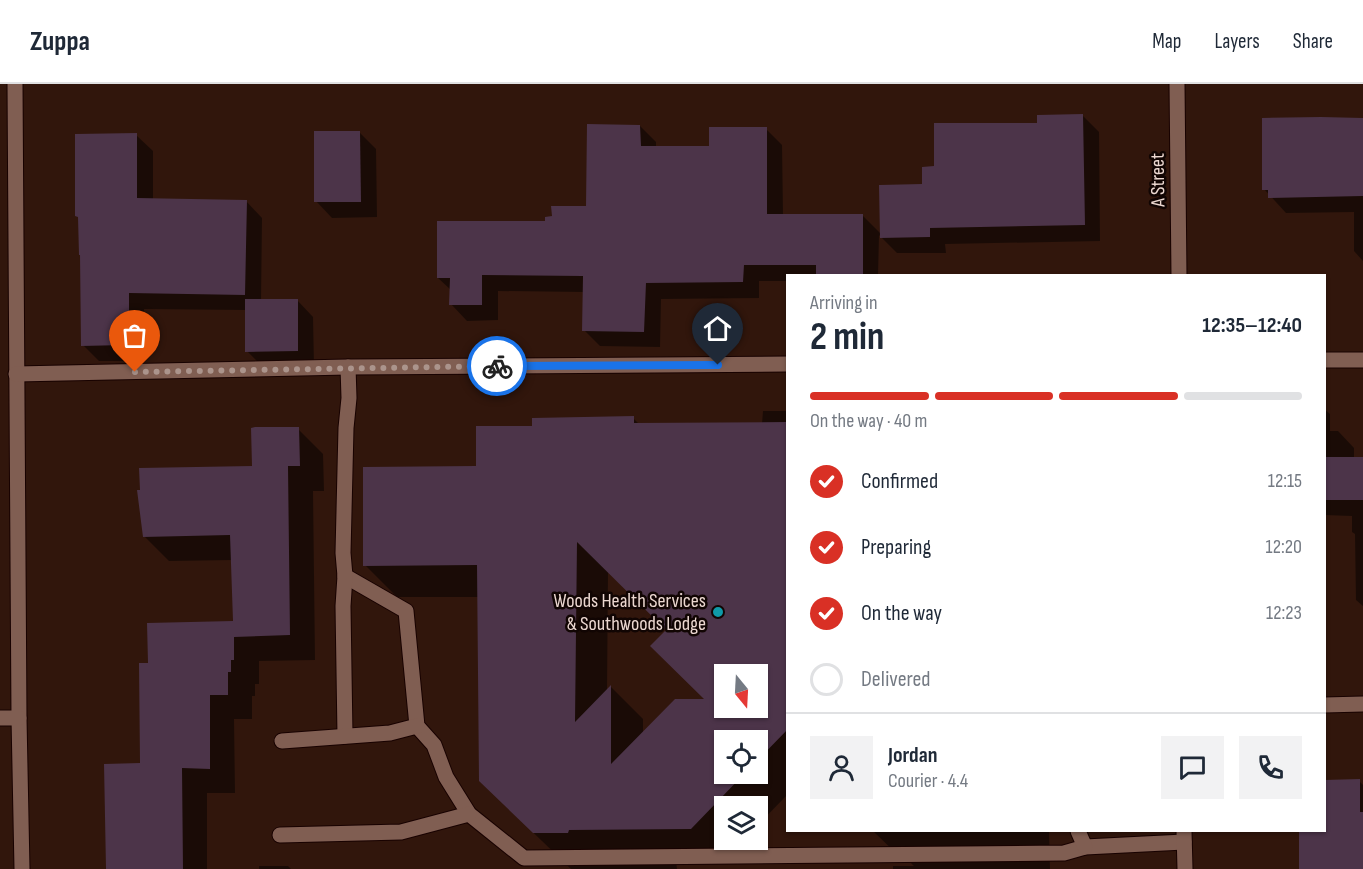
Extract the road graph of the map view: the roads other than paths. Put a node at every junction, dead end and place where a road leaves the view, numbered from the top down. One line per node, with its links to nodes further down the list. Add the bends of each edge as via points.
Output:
1 (15, 84): 8 (street)
2 (1177, 84): 3 (street, A Street)
3 (1179, 274)
4 (1326, 360): 5 (street)
5 (1363, 360)
6 (786, 364): 7 (street)
7 (348, 367): 8 (street); 9 (street)
8 (16, 374): 13 (street)
9 (345, 576): 14 (street, via 406,611); 15 (street)
10 (1363, 704): 11 (street)
11 (1326, 705)
12 (0, 718): 13 (street)
13 (19, 718): 22 (street)
14 (417, 726): 15 (street, via 390,733); 17 (street, via 434,746 446,777)
15 (345, 736): 16 (street)
16 (282, 741)
17 (470, 814): 19 (street, via 401,832); 21 (street, via 524,858 1064,854)
18 (1078, 832): 21 (street)
19 (280, 835)
20 (1184, 837): 21 (street); 23 (street)
21 (1085, 847)
22 (22, 869)
23 (1185, 869)

